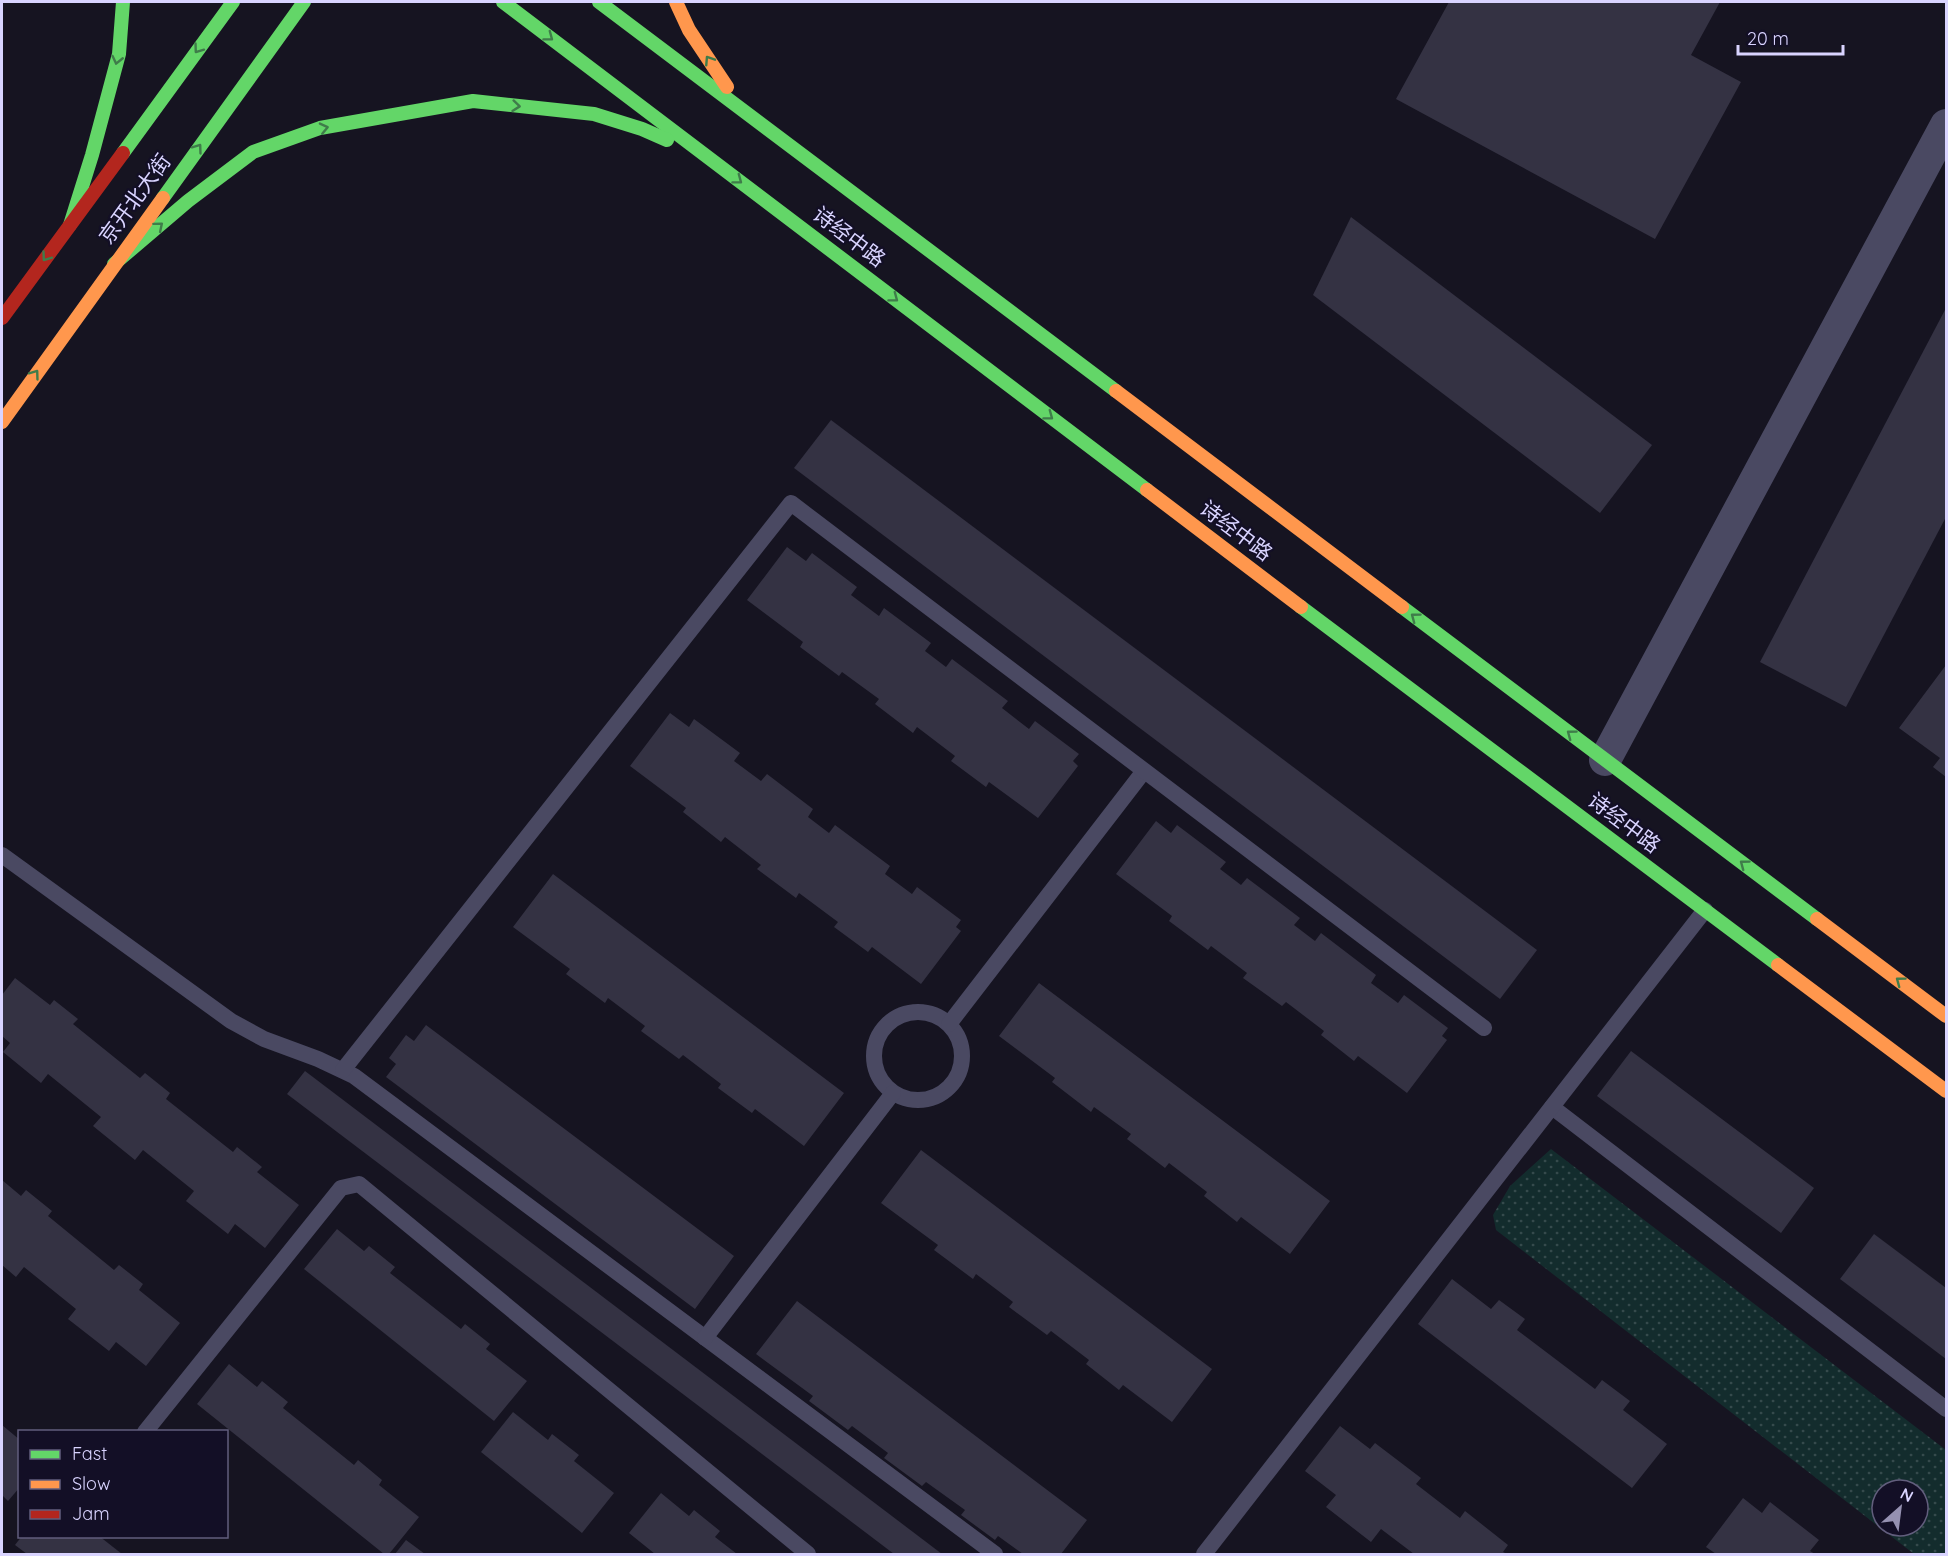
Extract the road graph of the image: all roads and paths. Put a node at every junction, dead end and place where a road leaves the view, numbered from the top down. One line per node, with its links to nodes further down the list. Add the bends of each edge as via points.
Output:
1 (123, 2): 10 (main road, one-way to 10, via 119,54)
2 (233, 2): 10 (main road, 京开北大街, one-way to 10)
3 (304, 2): 11 (main road, 京开北大街, one-way to 3)
4 (503, 2): 9 (main road, 诗经中路, one-way to 9)
5 (599, 2): 7 (main road, 诗经中路)
6 (676, 2): 7 (main road, one-way to 6, via 689,30)
7 (741, 108): 14 (main road, 诗经中路, one-way to 7)
8 (1947, 125): 14 (street)
9 (710, 158): 11 (main road, one-way to 9, via 253,152 320,128 473,101 594,114); 17 (main road, 诗经中路, one-way to 17)
10 (70, 225): 12 (main road, 京开北大街, one-way to 12)
11 (114, 264): 13 (main road, 京开北大街, one-way to 11)
12 (2, 318)
13 (2, 422)
14 (1605, 759): 18 (main road, 诗经中路, one-way to 14)
15 (1144, 771): 19 (lane); 20 (lane); 21 (lane, via 791,503)
16 (2, 855): 21 (lane, via 231,1021 264,1039)
17 (1705, 910): 22 (main road, 诗经中路); 24 (lane)
18 (1947, 1016)
19 (949, 1024): 23 (lane, via 959,1040 962,1057 951,1085 926,1100 910,1100); 23 (lane, via 934,1015 916,1012 899,1016 884,1026 875,1043 873,1062 880,1079)
20 (1484, 1028)
21 (343, 1070): 25 (lane)
22 (1947, 1091)
23 (893, 1093): 25 (lane)
24 (1552, 1107): 26 (lane); 30 (lane)
25 (705, 1338): 29 (lane)
26 (1947, 1409)
27 (146, 1430): 28 (lane, via 341,1188 359,1184)
28 (808, 1554)
29 (995, 1554)
30 (1204, 1554)

